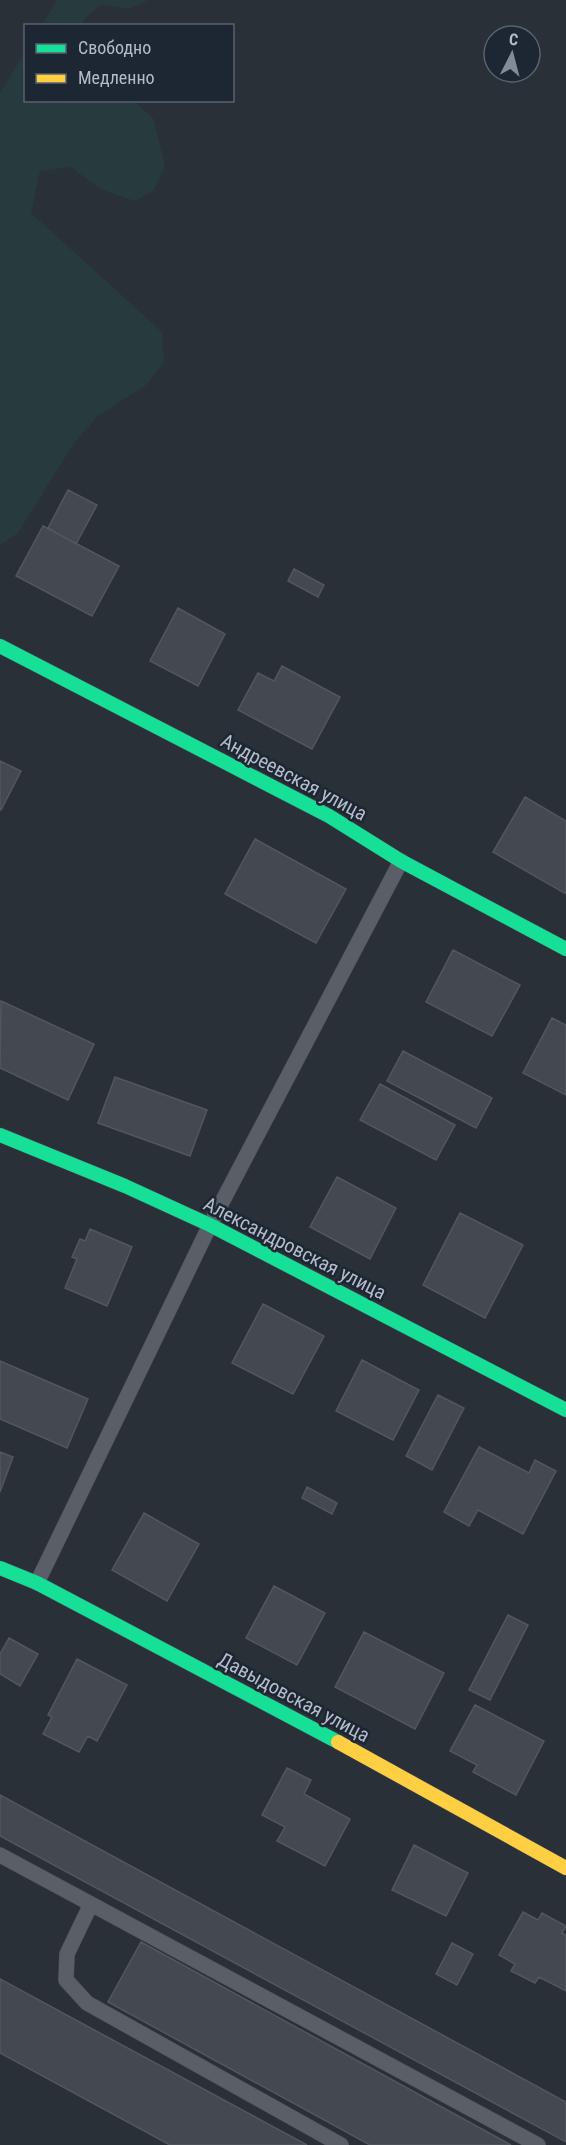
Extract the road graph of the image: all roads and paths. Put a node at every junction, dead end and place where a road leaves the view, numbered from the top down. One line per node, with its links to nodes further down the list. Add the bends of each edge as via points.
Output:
1 (0, 646): 2 (street, Андреевская улица, via 329,816)
2 (401, 861): 3 (street, Андреевская улица); 5 (lane)
3 (566, 950)
4 (0, 1135): 5 (street, Александровская улица)
5 (210, 1225): 6 (street, Александровская улица); 8 (lane)
6 (566, 1410)
7 (0, 1568): 8 (street, Давыдовская улица)
8 (37, 1583): 10 (street, Давыдовская улица, via 290,1715)
9 (0, 1855): 11 (lane)
10 (566, 1868)
11 (91, 1904): 12 (lane, via 67,1954 66,1980 87,2003); 13 (lane)
12 (341, 2145)
13 (538, 2145)

